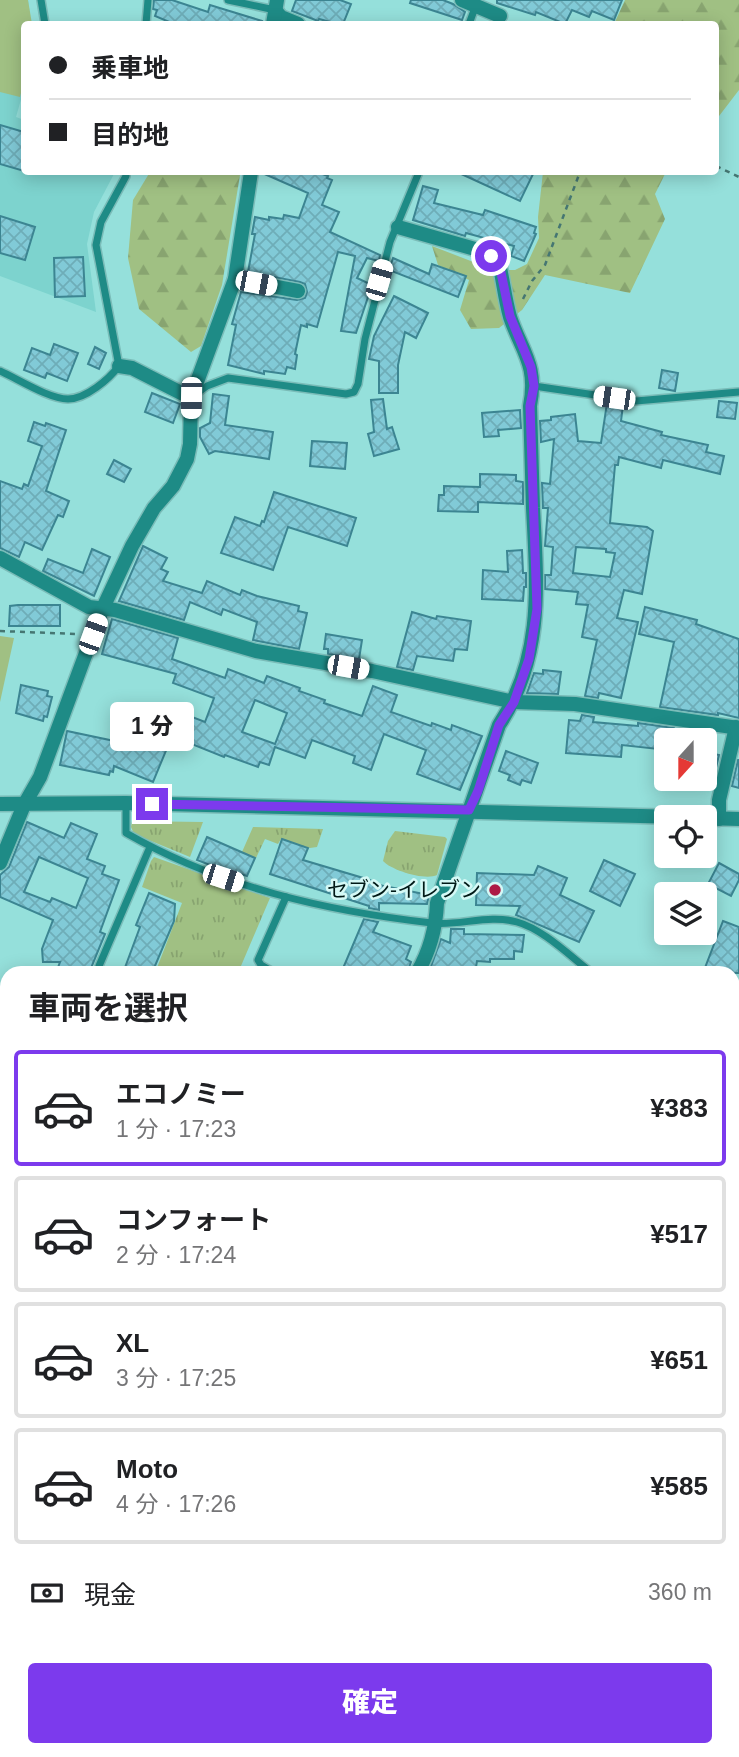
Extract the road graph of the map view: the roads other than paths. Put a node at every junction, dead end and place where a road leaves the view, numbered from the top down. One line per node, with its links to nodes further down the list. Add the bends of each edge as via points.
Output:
1 (41, 0): 8 (lane)
2 (148, 0): 9 (lane)
3 (228, 0): 6 (lane)
4 (461, 0): 5 (street)
5 (477, 2): 7 (street); 11 (lane)
6 (275, 12): 10 (street)
7 (500, 16)
8 (45, 21)
9 (146, 21)
10 (291, 21)
11 (470, 21)
12 (126, 175): 18 (lane, via 101,222 96,245)
13 (251, 175): 16 (street)
14 (418, 175): 15 (lane)
15 (398, 227): 20 (street, via 482,251 499,263 510,316); 22 (lane, via 379,280 354,392 228,378)
16 (235, 279): 17 (street); 22 (street)
17 (298, 291)
18 (119, 366): 19 (lane, via 111,376 72,399 59,398); 22 (street)
19 (0, 371)
20 (534, 386): 21 (lane, via 636,401); 25 (street, via 530,406 537,609 529,659)
21 (739, 392)
22 (191, 398): 24 (street, via 187,459 132,546)
23 (0, 558): 24 (street)
24 (102, 610): 25 (street, via 256,650); 29 (street, via 40,777)
25 (514, 702): 26 (street, via 575,704); 31 (street, via 499,725)
26 (738, 727): 30 (street)
27 (126, 803): 29 (street); 31 (street); 35 (lane, via 126,833)
28 (0, 804): 29 (street)
29 (24, 805): 36 (street)
30 (717, 805)
31 (469, 810): 32 (street); 38 (street, via 437,903)
32 (654, 816)
33 (717, 818): 34 (street)
34 (739, 819)
35 (150, 847): 37 (lane, via 223,878); 39 (lane)
36 (0, 863)
37 (286, 897): 38 (lane); 40 (lane, via 258,960)
38 (436, 923): 41 (street); 42 (lane, via 474,919 517,922)
39 (99, 966)
40 (263, 966)
41 (421, 966)
42 (583, 966)

